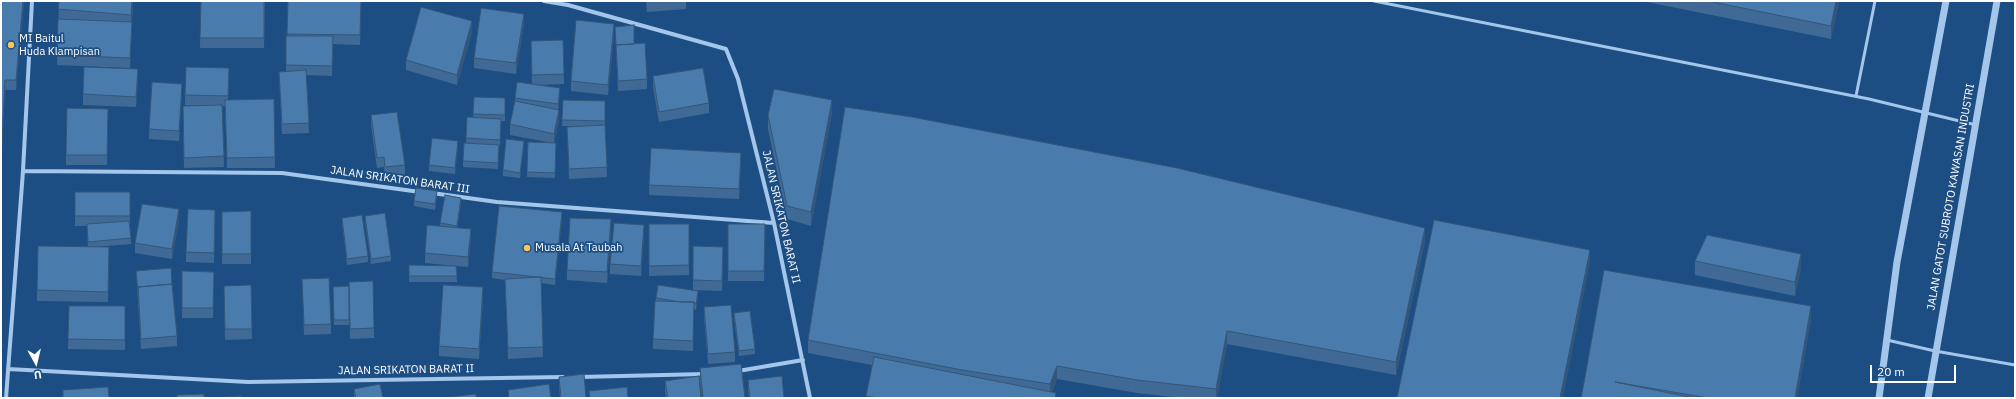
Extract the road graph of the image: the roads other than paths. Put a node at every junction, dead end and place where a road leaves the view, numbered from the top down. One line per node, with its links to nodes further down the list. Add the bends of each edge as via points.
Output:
1 (32, 1): 11 (street)
2 (544, 1): 7 (street)
3 (1374, 1): 8 (lane)
4 (1875, 1): 8 (lane)
5 (1946, 1): 9 (street)
6 (1997, 1): 10 (street, JALAN GATOT SUBROTO KAWASAN INDUSTRI)
7 (568, 3): 12 (street, JALAN SRIKATON BARAT II, via 726,49 738,78)
8 (1856, 96): 9 (lane)
9 (1925, 112): 10 (lane); 13 (street, via 1897,262)
10 (1976, 125): 14 (street, JALAN GATOT SUBROTO KAWASAN INDUSTRI)
11 (23, 171): 12 (street, JALAN SRIKATON BARAT III, via 282,173 497,202); 17 (street)
12 (774, 223): 15 (street, JALAN SRIKATON BARAT II)
13 (1887, 340): 14 (lane); 24 (street)
14 (1935, 351): 16 (lane); 25 (street, JALAN GATOT SUBROTO KAWASAN INDUSTRI)
15 (803, 360): 18 (street); 23 (street, JALAN SRIKATON BARAT II)
16 (2015, 365)
17 (8, 369): 20 (street, JALAN SRIKATON BARAT II, via 248,382); 22 (street)
18 (735, 371)
19 (714, 373): 21 (street)
20 (570, 377)
21 (577, 377)
22 (6, 398)
23 (810, 398)
24 (1879, 398)
25 (1928, 398)

